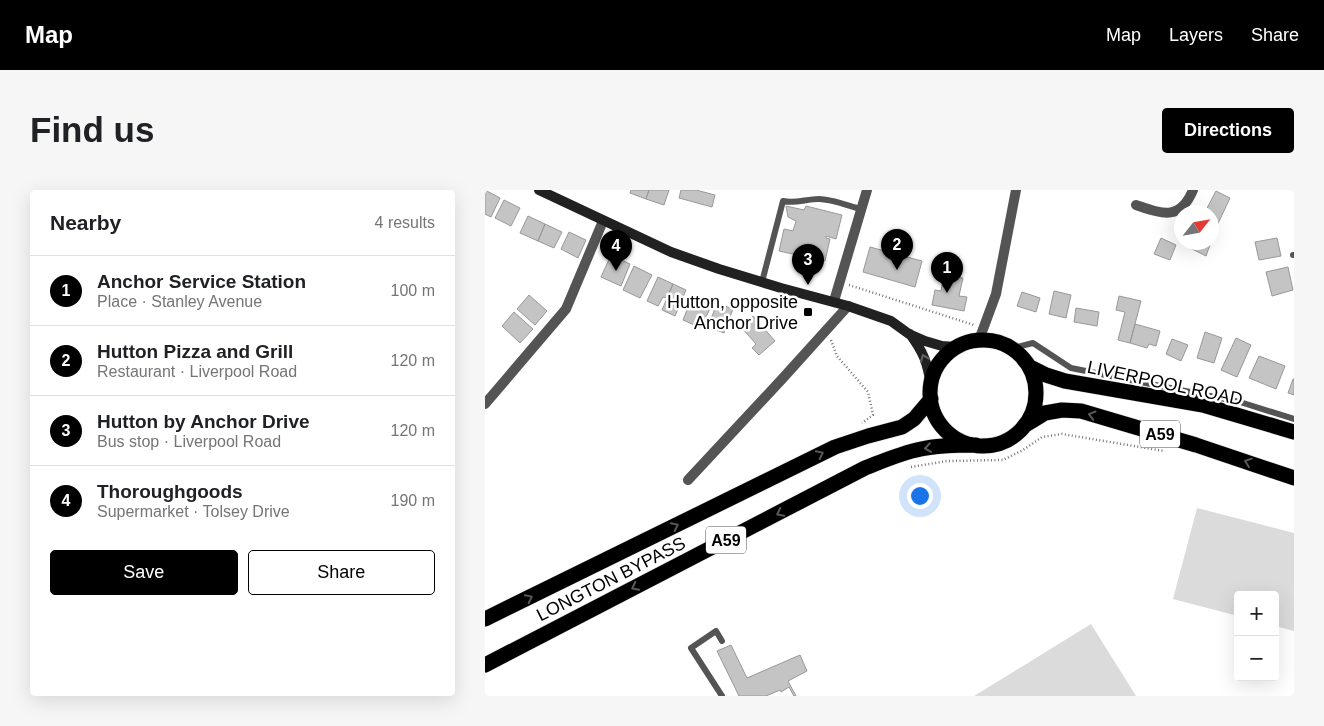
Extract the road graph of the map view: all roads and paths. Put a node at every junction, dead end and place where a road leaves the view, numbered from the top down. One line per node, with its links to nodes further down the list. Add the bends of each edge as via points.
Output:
1 (539, 190): 7 (street)
2 (867, 190): 6 (street)
3 (1016, 190): 14 (street, via 995,294)
4 (1193, 190): 5 (street, via 1178,210 1156,212)
5 (1137, 204)
6 (861, 210): 8 (lane, via 821,199 783,201); 9 (street)
7 (603, 221): 8 (street, via 671,252); 19 (street, via 566,309)
8 (762, 282): 10 (street)
9 (840, 282): 10 (street); 14 (path)
10 (834, 302): 11 (street)
11 (848, 306): 12 (street); 13 (street, via 891,322)
12 (827, 329): 21 (path, via 837,356 868,392 873,415); 28 (street)
13 (909, 334): 15 (street, via 941,346); 18 (street, one-way to 13, via 927,366 920,348)
14 (981, 334): 15 (highway); 16 (highway)
15 (955, 347): 18 (highway, via 935,370)
16 (1013, 348): 17 (highway); 20 (lane, via 1033,344 1071,368 1240,402)
17 (1030, 368): 22 (highway, via 1036,397); 23 (highway, LIVERPOOL ROAD / A59, via 1065,381 1203,406)
18 (931, 392): 24 (highway, via 936,416 946,430 960,440); 29 (highway, LONGTON BYPASS / A59, one-way to 18, via 835,447 902,427 914,419)
19 (485, 404)
20 (1294, 418)
21 (863, 422)
22 (1026, 425): 24 (highway, via 1004,442); 27 (highway, A59, one-way to 22, via 1196,445 1081,412 1062,410 1045,413)
23 (1294, 432)
24 (977, 445): 31 (highway, LONGTON BYPASS / A59, one-way to 31, via 922,448 865,468)
25 (1168, 452): 26 (path, via 1062,434 1042,437 1003,460 947,461)
26 (903, 468)
27 (1294, 478)
28 (688, 480)
29 (485, 619)
30 (722, 641): 32 (lane, via 715,631 691,648)
31 (485, 665)
32 (722, 696)

